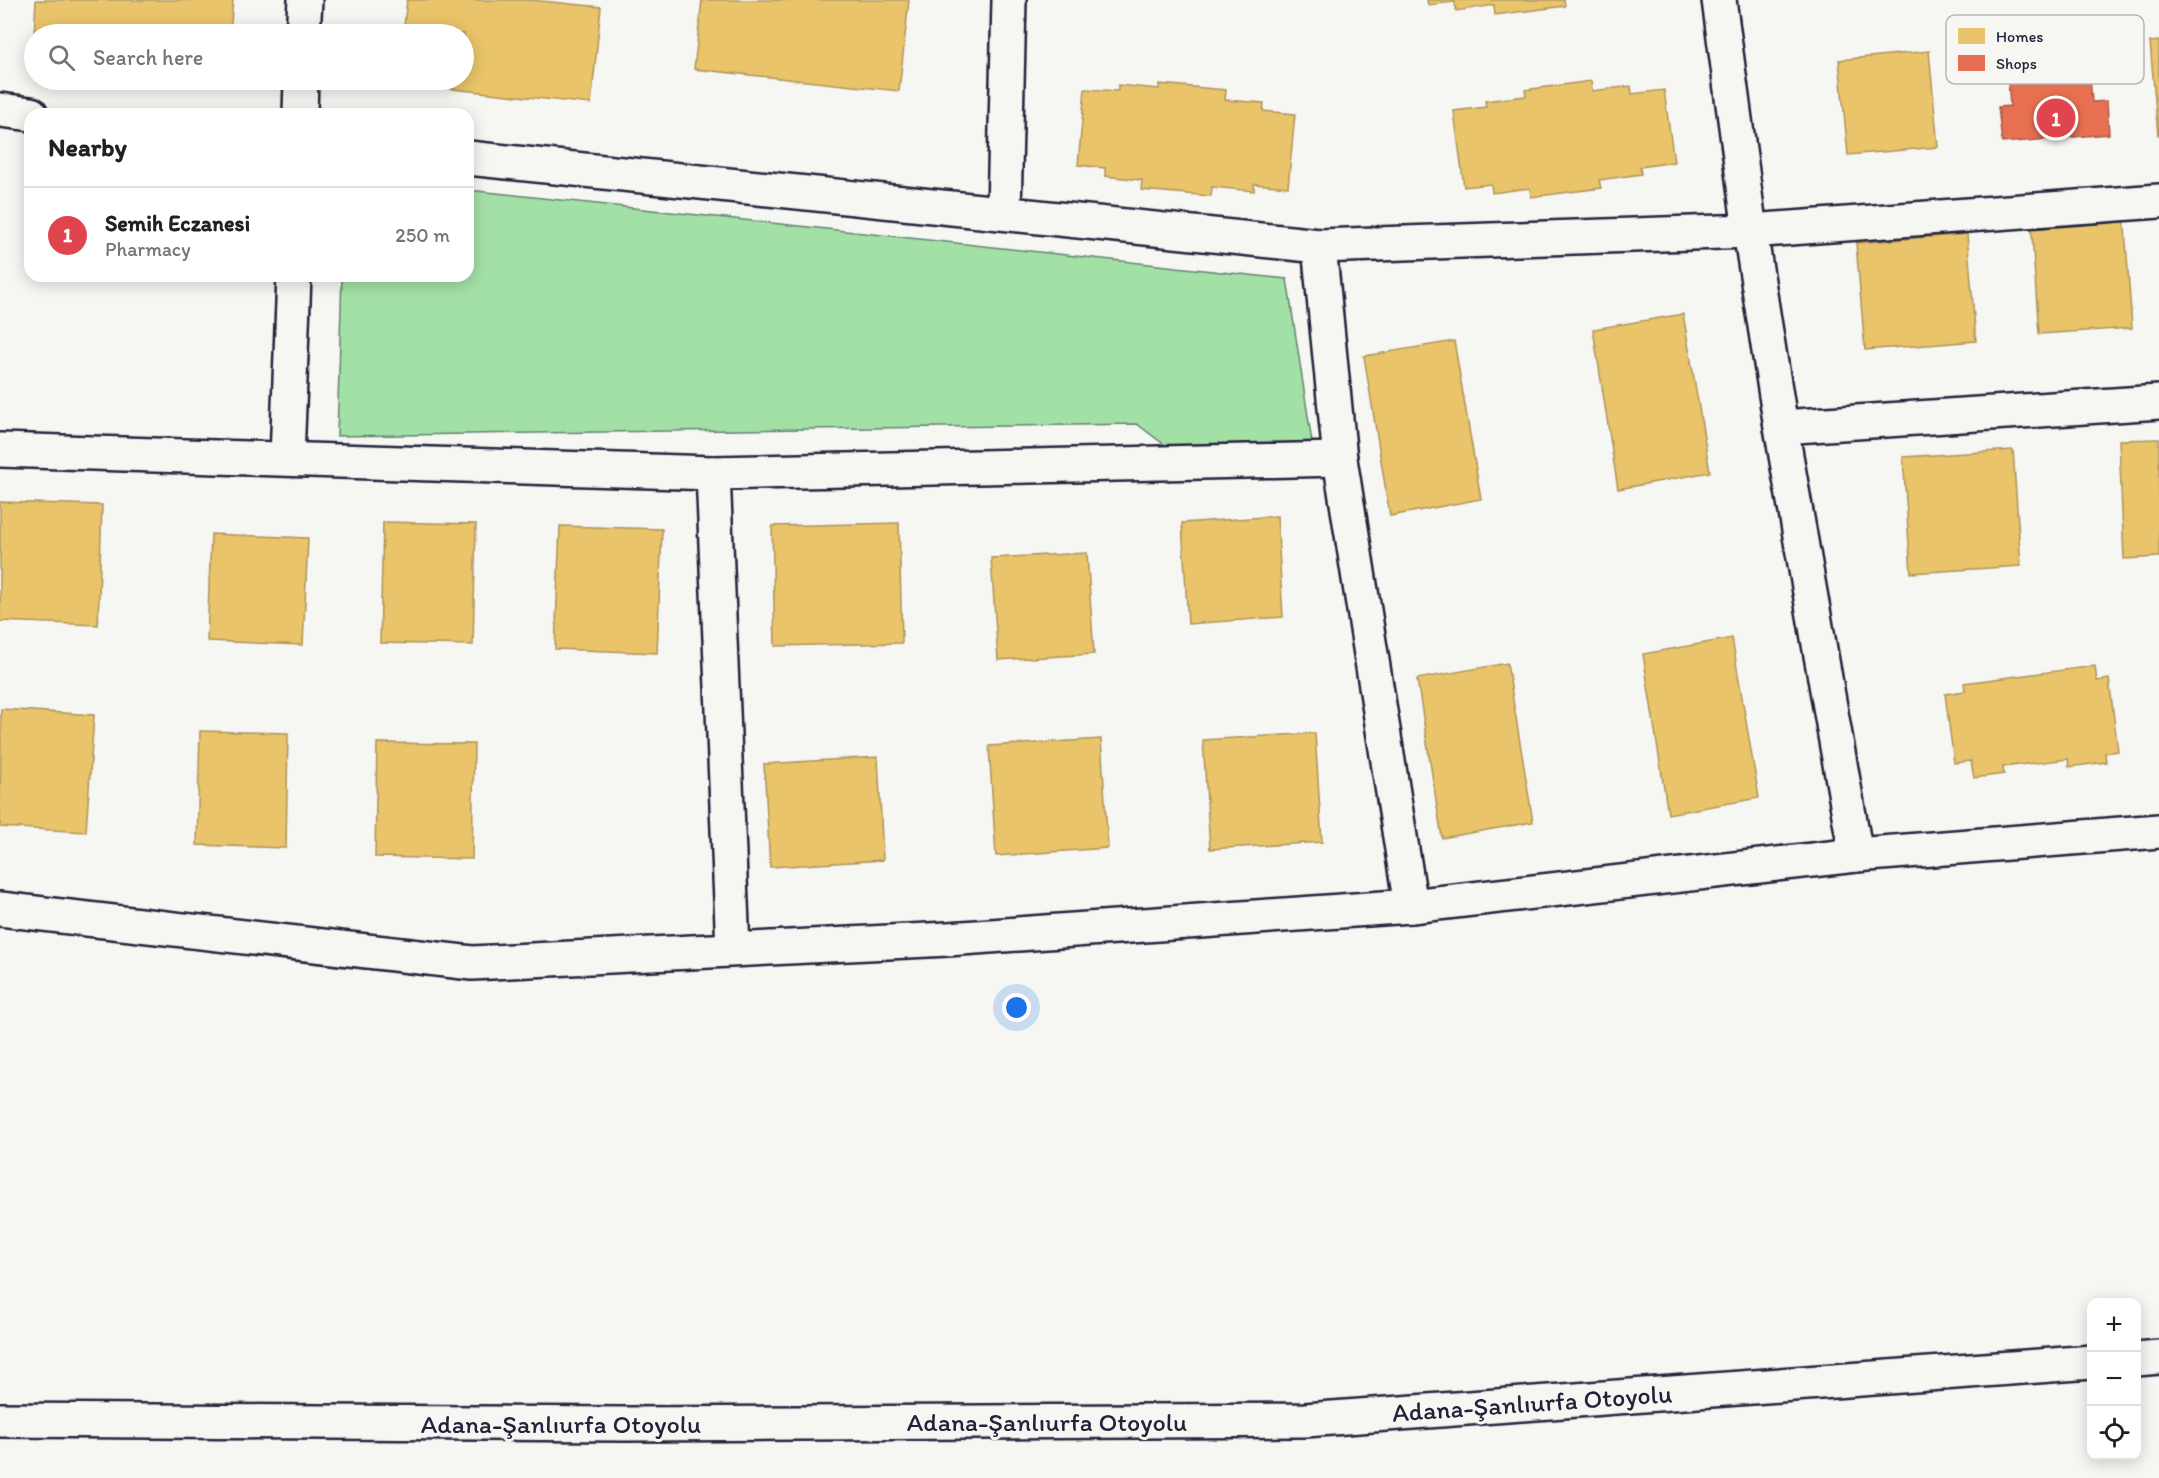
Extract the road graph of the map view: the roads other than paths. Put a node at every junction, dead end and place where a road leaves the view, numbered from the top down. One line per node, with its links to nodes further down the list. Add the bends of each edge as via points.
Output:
1 (305, 0): 4 (main road)
2 (1009, 0): 11 (main road)
3 (1719, 0): 12 (main road)
4 (304, 24)
5 (301, 90): 6 (main road)
6 (300, 108)
7 (0, 110): 8 (main road)
8 (24, 113)
9 (474, 159): 11 (main road)
10 (2159, 201): 12 (main road)
11 (1004, 212): 13 (main road)
12 (1750, 231): 13 (main road); 16 (main road)
13 (1319, 246): 19 (main road)
14 (294, 282): 18 (main road)
15 (2159, 402): 16 (main road)
16 (1781, 427): 22 (main road)
17 (0, 450): 18 (main road)
18 (287, 459): 20 (main road)
19 (1340, 459): 20 (main road); 23 (main road)
20 (713, 473): 25 (main road)
21 (2159, 831): 22 (main road)
22 (1856, 855): 23 (main road)
23 (1411, 906): 25 (main road, via 960,939)
24 (0, 909): 25 (main road, via 472,963)
25 (733, 950)
26 (2159, 1357): 27 (main road)
27 (2141, 1359)
28 (2087, 1362): 29 (main road, Adana-Şanlıurfa Otoyolu, via 1305,1420 660,1424)
29 (0, 1420)

